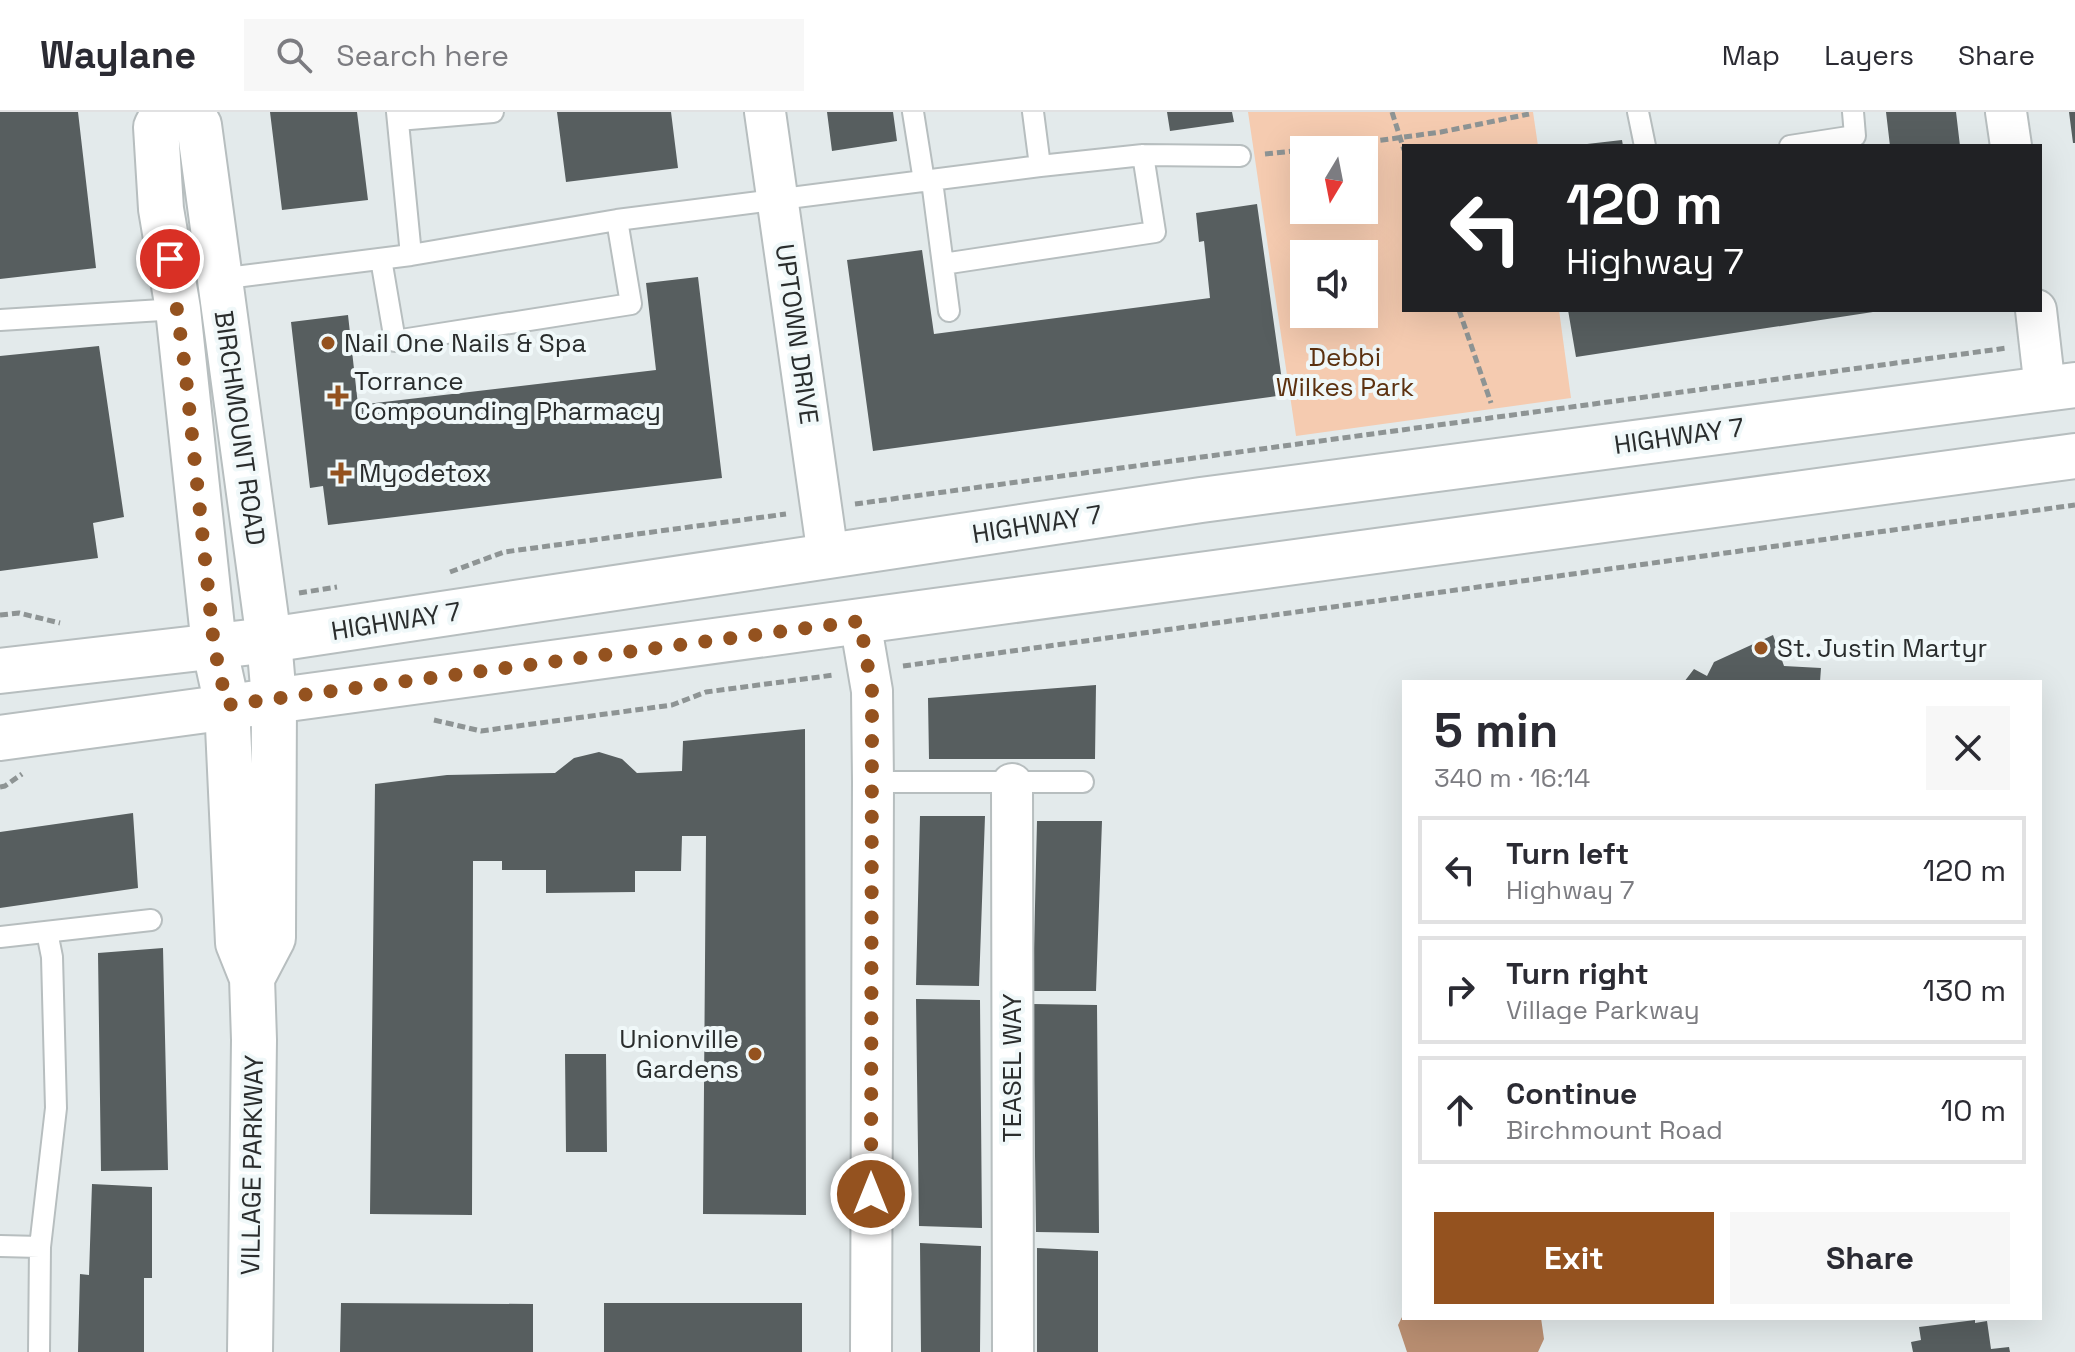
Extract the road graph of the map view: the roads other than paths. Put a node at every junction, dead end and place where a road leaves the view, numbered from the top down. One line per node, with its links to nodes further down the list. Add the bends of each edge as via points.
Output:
1 (164, 112): 24 (main road, BIRCHMOUNT ROAD, via 156,127 161,209)
2 (190, 112): 23 (main road, BIRCHMOUNT ROAD, via 199,125)
3 (493, 112): 10 (lane)
4 (765, 112): 18 (street, UPTOWN DRIVE)
5 (913, 112): 17 (lane)
6 (1033, 112): 16 (lane)
7 (1638, 112): 11 (lane)
8 (1853, 112): 12 (lane, via 1855,136)
9 (2006, 112): 13 (street)
10 (397, 116): 20 (lane)
11 (1645, 144)
12 (1803, 144)
13 (2011, 144)
14 (1143, 155): 15 (lane); 16 (lane); 22 (lane, via 1155,232)
15 (1240, 156)
16 (1040, 166): 17 (lane)
17 (928, 181): 18 (lane); 22 (lane)
18 (778, 199): 19 (lane); 30 (street, UPTOWN DRIVE)
19 (617, 220): 20 (lane); 21 (lane, via 631,304 395,341)
20 (411, 255): 21 (lane)
21 (381, 259): 23 (lane)
22 (943, 264): 25 (lane)
23 (219, 279): 32 (main road, BIRCHMOUNT ROAD)
24 (178, 309): 26 (lane); 33 (main road, BIRCHMOUNT ROAD)
25 (949, 311)
26 (0, 320)
27 (2038, 327): 28 (street)
28 (2060, 387): 30 (main road, HIGHWAY 7, via 1201,500)
29 (2075, 456): 31 (main road)
30 (828, 556): 32 (main road, HIGHWAY 7)
31 (860, 621): 35 (main road); 38 (street, via 872,691)
32 (269, 640): 33 (main road, HIGHWAY 7); 35 (main road, BIRCHMOUNT ROAD)
33 (214, 646): 34 (main road, HIGHWAY 7); 36 (main road, VILLAGE PARKWAY)
34 (0, 671)
35 (274, 699): 36 (main road); 44 (main road, VILLAGE PARKWAY, via 273,938)
36 (227, 705): 37 (main road); 44 (main road, VILLAGE PARKWAY, via 238,943)
37 (0, 738)
38 (873, 782): 40 (lane); 49 (street)
39 (1083, 782): 40 (lane)
40 (1012, 784): 50 (street, TEASEL WAY)
41 (151, 920): 42 (lane)
42 (47, 932): 43 (lane); 46 (lane, via 56,1108)
43 (0, 937)
44 (252, 978): 48 (main road, VILLAGE PARKWAY)
45 (0, 1246): 46 (lane)
46 (40, 1247): 47 (lane)
47 (39, 1352)
48 (250, 1352)
49 (871, 1352)
50 (1013, 1352)

